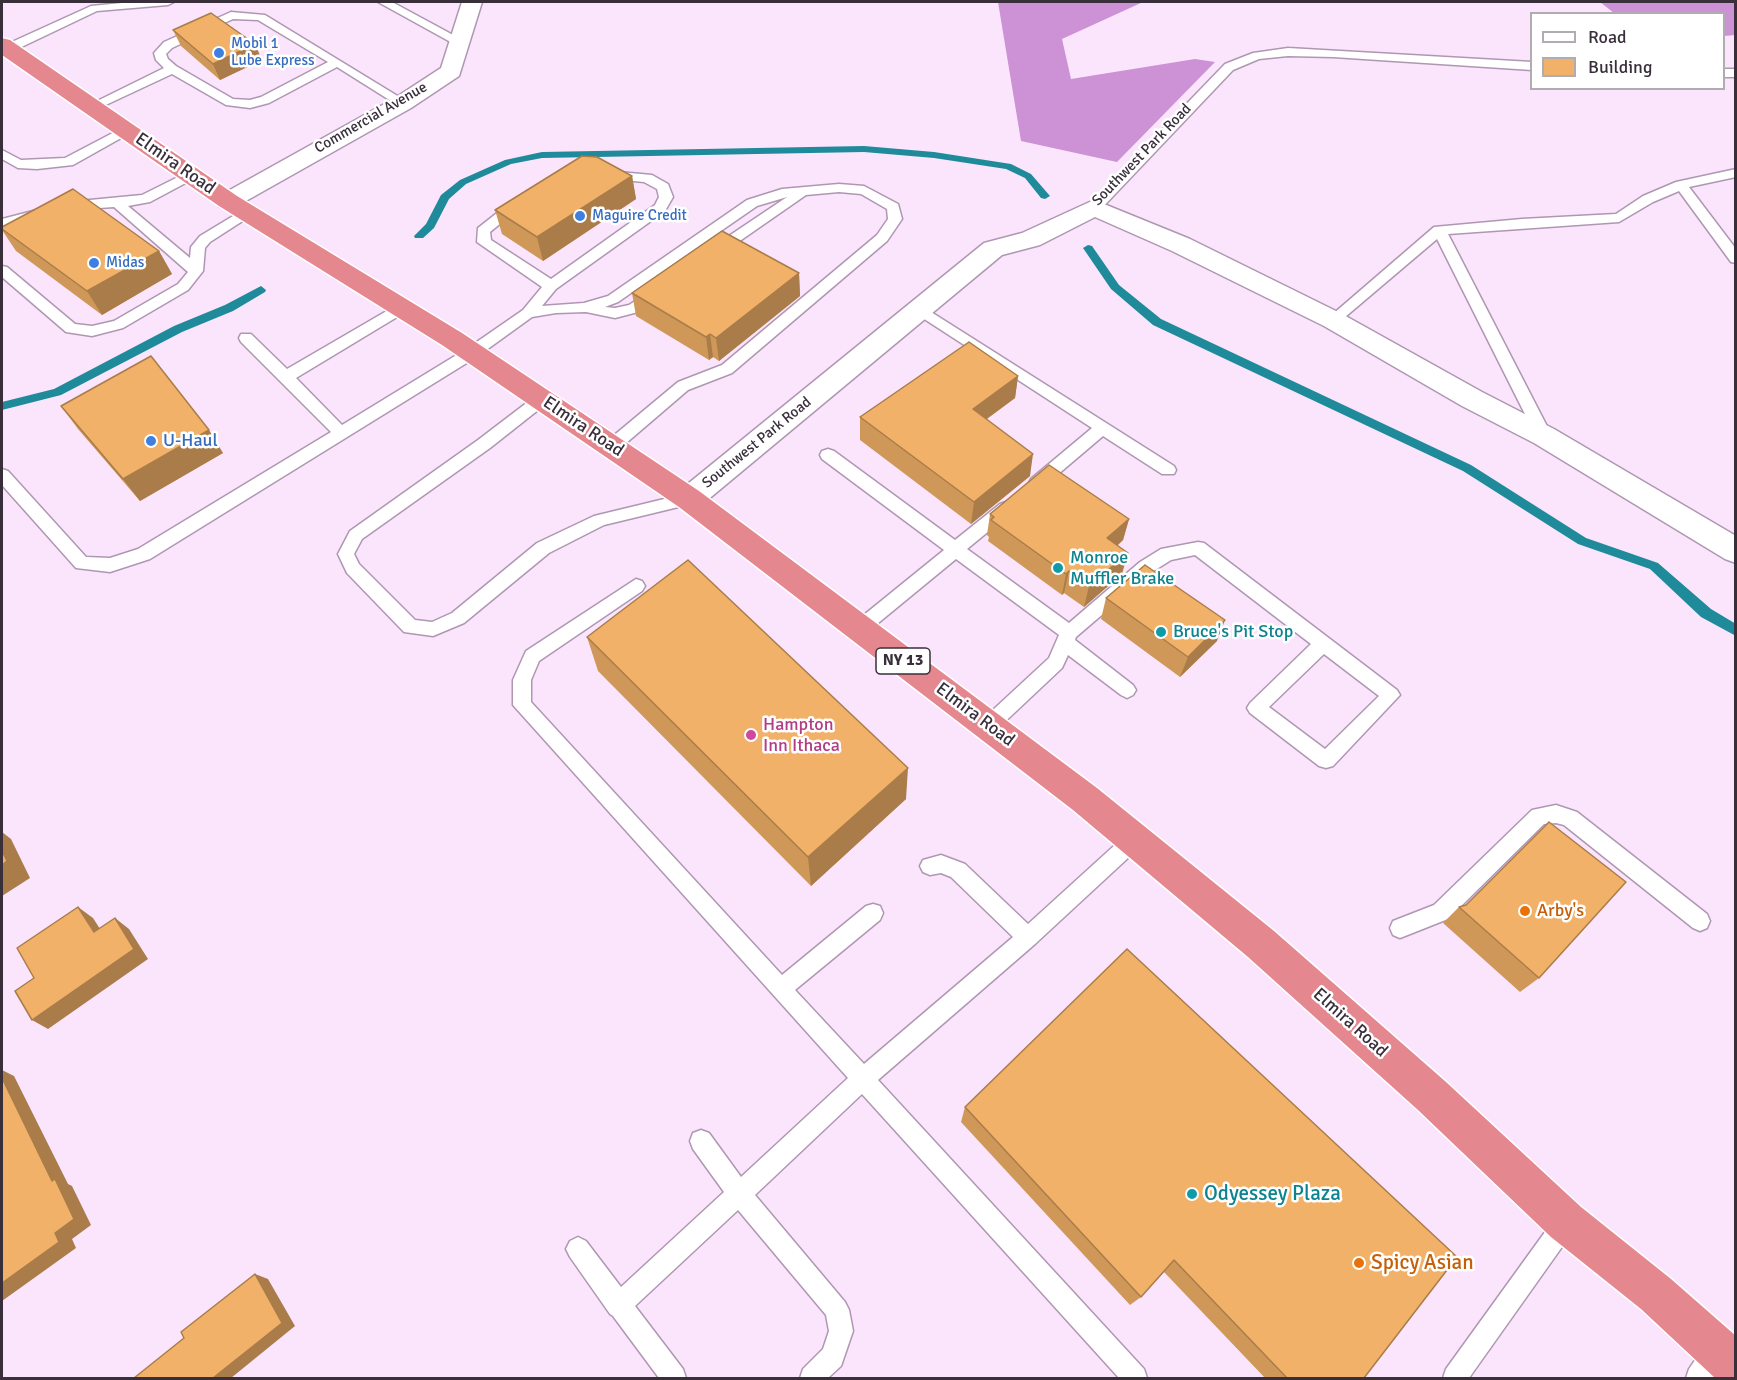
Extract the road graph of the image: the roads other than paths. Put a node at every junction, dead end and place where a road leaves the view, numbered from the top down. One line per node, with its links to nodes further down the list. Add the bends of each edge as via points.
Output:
1 (168, 2): 5 (lane, via 95,8)
2 (384, 2): 4 (lane)
3 (472, 2): 4 (street, Commercial Avenue)
4 (460, 42): 9 (street, Commercial Avenue, via 451,70)
5 (4, 47): 10 (highway, Elmira Road / NY 13)
6 (336, 62): 8 (lane, via 250,104 230,102); 8 (lane, via 261,17 231,15 168,45 160,53); 9 (lane)
7 (1530, 66): 21 (lane, Southwest Park Road, via 1334,53 1257,56 1221,74)
8 (172, 69): 10 (lane)
9 (403, 103): 20 (street, Commercial Avenue)
10 (91, 107): 11 (highway, Elmira Road / NY 13)
11 (126, 130): 12 (lane, via 68,162 18,164); 15 (highway, Elmira Road / NY 13)
12 (2, 154)
13 (1736, 173): 16 (lane)
14 (599, 174): 28 (lane, via 647,178 663,187 666,197 660,208)
15 (190, 175): 19 (lane, via 145,199); 20 (highway, Elmira Road / NY 13)
16 (1681, 185): 23 (lane, via 1648,199 1619,218); 25 (lane)
17 (804, 191): 24 (lane); 31 (lane, via 752,203 613,299); 42 (lane, via 864,190 893,207 895,219 882,238 727,369 683,386)
18 (528, 197): 28 (lane, via 483,231 484,242)
19 (117, 203): 22 (lane, via 72,205); 27 (lane)
20 (238, 207): 27 (lane, via 198,247); 30 (highway, Elmira Road / NY 13)
21 (1094, 208): 32 (street, Southwest Park Road, via 1031,239 993,249); 34 (street, via 1181,244)
22 (2, 223)
23 (1439, 230): 34 (lane); 41 (lane)
24 (709, 257)
25 (1736, 259)
26 (2, 270): 27 (lane, via 71,328 92,331 118,325 183,287)
27 (196, 271)
28 (550, 286): 33 (lane)
29 (661, 290): 31 (lane, via 633,309 615,313)
30 (402, 308): 36 (highway, Elmira Road / NY 13); 37 (lane)
31 (585, 309): 33 (lane, via 556,308)
32 (920, 310): 39 (lane); 46 (street, Southwest Park Road)
33 (528, 313): 36 (lane)
34 (1333, 320): 41 (street)
35 (246, 338): 37 (lane)
36 (473, 352): 38 (highway, Elmira Road / NY 13); 40 (lane)
37 (286, 377): 40 (lane)
38 (542, 399): 42 (highway, Elmira Road / NY 13); 46 (lane, via 356,535 346,554 353,568 410,627 433,629 458,618 543,548 600,520)
39 (1102, 428): 44 (lane); 47 (lane)
40 (341, 433): 45 (lane, via 144,554 110,565 82,563)
41 (1544, 436): 48 (street)
42 (612, 446): 46 (highway, Elmira Road / NY 13)
43 (828, 455): 47 (lane)
44 (1168, 470)
45 (2, 476)
46 (690, 499): 50 (highway, Elmira Road / NY 13)
47 (956, 549): 50 (lane); 51 (lane)
48 (1736, 551)
49 (636, 586): 61 (lane, via 532,656 522,680 522,705)
50 (860, 628): 54 (highway, Elmira Road / NY 13)
51 (1067, 637): 52 (lane, via 1146,567 1167,554 1198,548); 53 (lane); 54 (lane, via 1056,663)
52 (1323, 644): 52 (lane, via 1391,696 1326,760 1256,708)
53 (1126, 690)
54 (988, 726): 55 (highway, Elmira Road / NY 13)
55 (1134, 840): 60 (lane); 65 (highway, Elmira Road / NY 13, via 1286,966)
56 (930, 866): 60 (lane, via 941,864 958,870)
57 (873, 913): 61 (lane)
58 (1700, 921): 59 (lane, via 1570,818 1556,814 1539,816 1441,912)
59 (1401, 928)
60 (1028, 937): 62 (lane)
61 (781, 989): 62 (lane)
62 (863, 1079): 64 (lane); 71 (lane)
63 (701, 1141): 64 (lane)
64 (739, 1194): 67 (lane); 70 (lane, via 837,1310 841,1331 832,1357)
65 (1566, 1222): 68 (highway, Elmira Road / NY 13, via 1656,1294); 72 (lane)
66 (578, 1249): 67 (lane)
67 (618, 1306): 69 (lane)
68 (1726, 1359): 73 (lane)
69 (674, 1378)
70 (812, 1378)
71 (1135, 1378)
72 (1455, 1378)
73 (1698, 1378)

